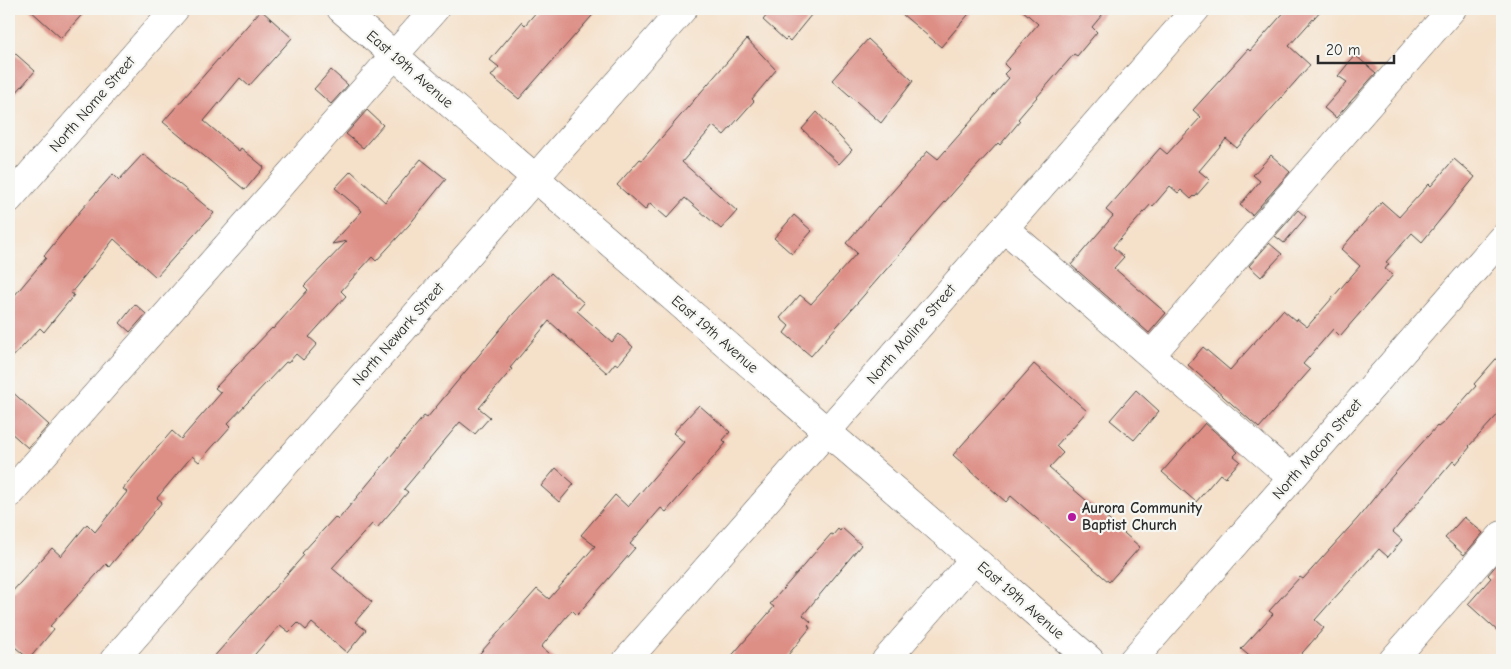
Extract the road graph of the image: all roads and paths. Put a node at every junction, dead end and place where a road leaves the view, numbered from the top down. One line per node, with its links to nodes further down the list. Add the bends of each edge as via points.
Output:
1 (175, 9): 9 (street, North Nome Street)
2 (341, 9): 7 (street, East 19th Avenue)
3 (435, 9): 7 (street)
4 (683, 9): 8 (street, North Newark Street)
5 (1196, 9): 10 (street, North Moline Street)
6 (1452, 9): 12 (street)
7 (394, 56): 8 (street, East 19th Avenue); 15 (street)
8 (535, 178): 13 (street, East 19th Avenue); 18 (street, North Newark Street)
9 (9, 199)
10 (1004, 228): 12 (street); 13 (street, North Moline Street)
11 (1502, 238): 14 (street, North Macon Street)
12 (1151, 356): 14 (street)
13 (826, 431): 17 (street, East 19th Avenue); 19 (street, North Moline Street)
14 (1292, 478): 22 (street, North Macon Street)
15 (9, 494)
16 (1502, 535): 23 (street)
17 (974, 559): 20 (street); 21 (street, East 19th Avenue)
18 (114, 660)
19 (627, 660)
20 (886, 660)
21 (1090, 660)
22 (1133, 660)
23 (1393, 660)

